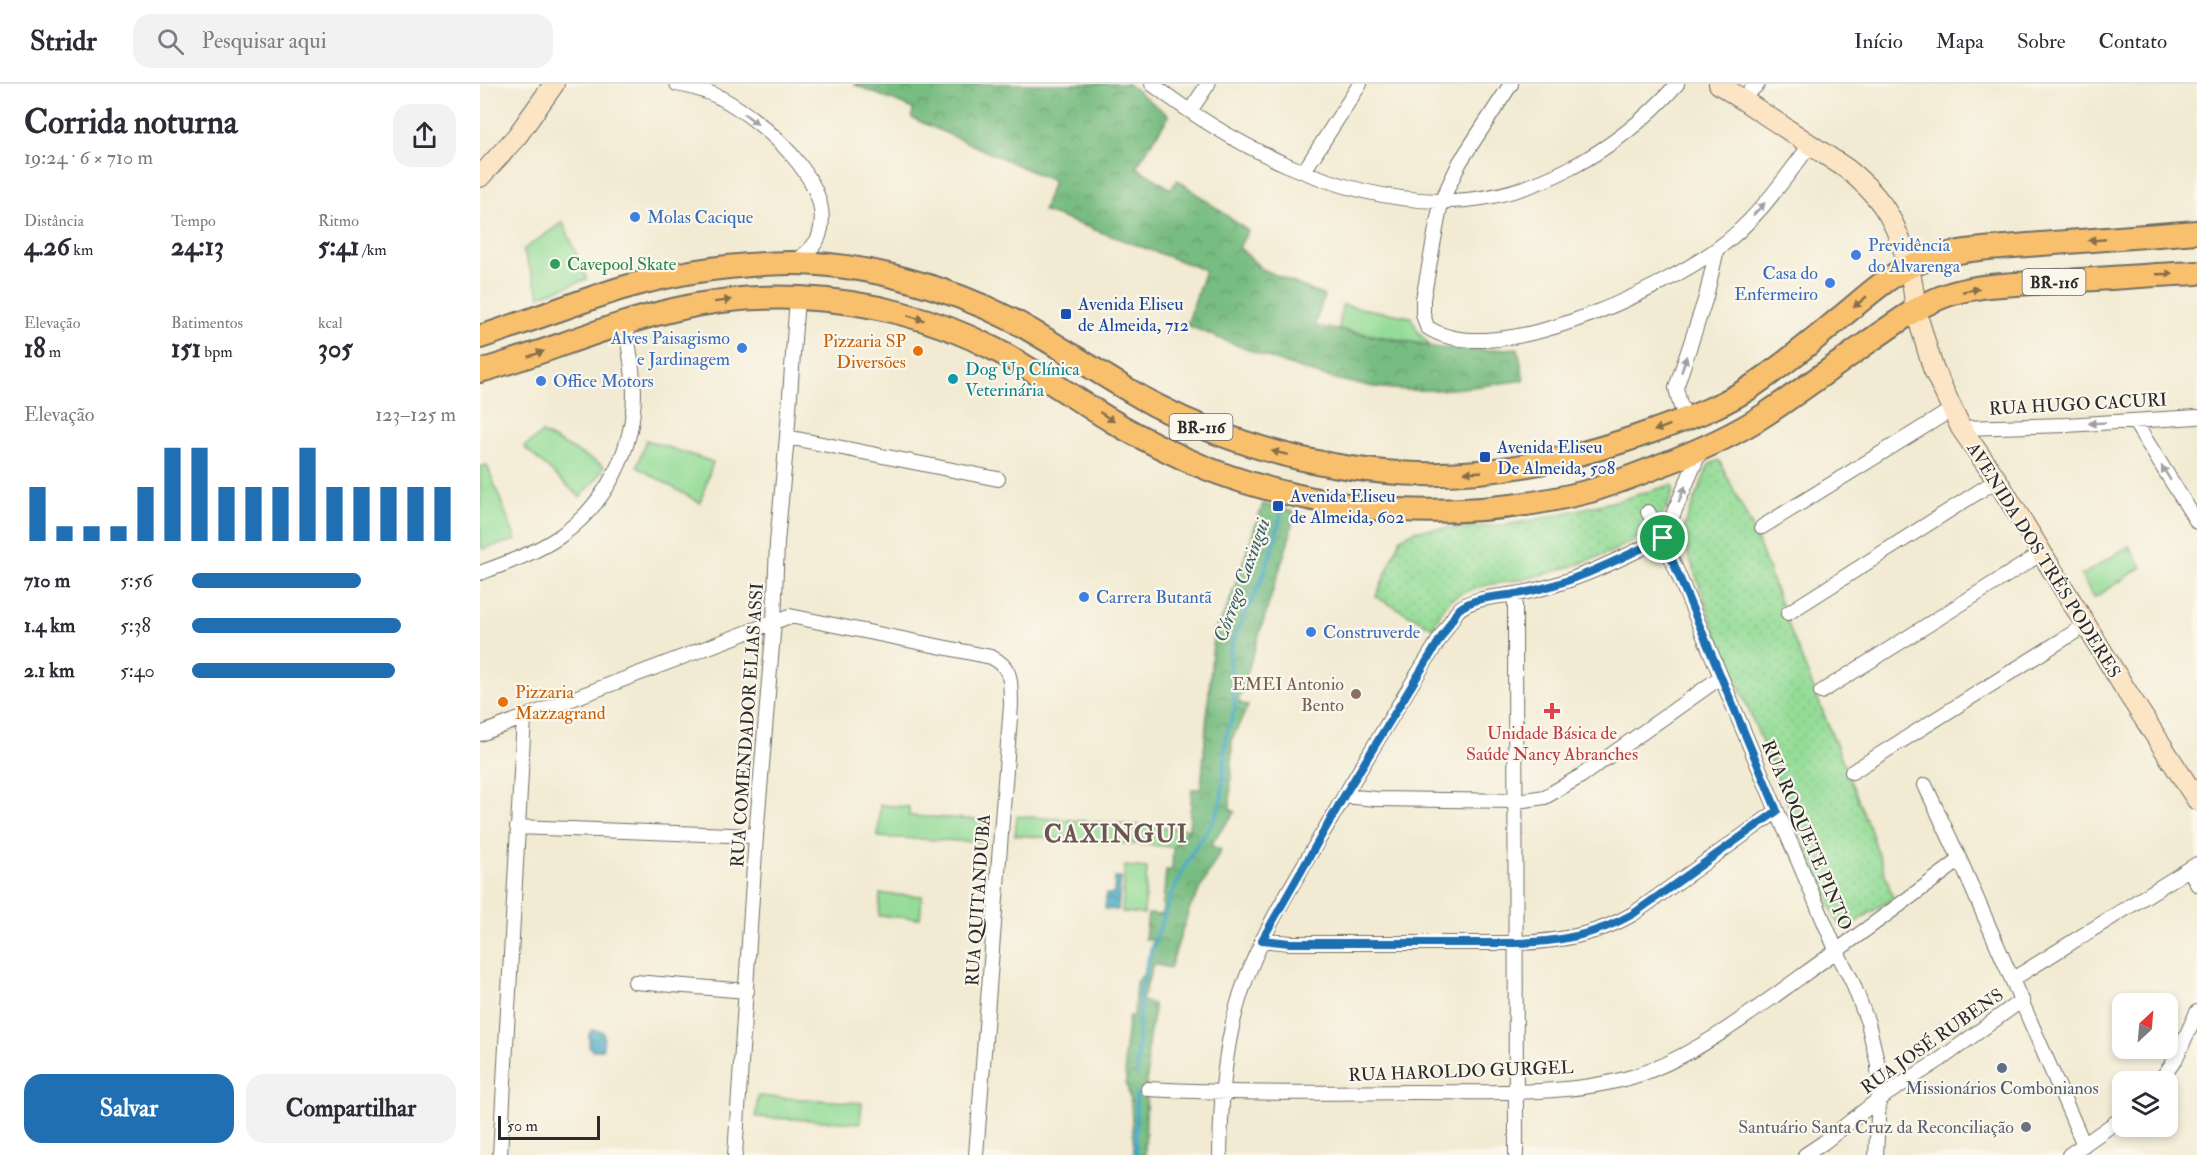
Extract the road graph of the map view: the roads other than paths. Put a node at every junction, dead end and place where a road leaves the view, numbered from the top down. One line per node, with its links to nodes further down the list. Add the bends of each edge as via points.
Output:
1 (554, 84): 15 (main road, via 517,136)
2 (677, 84): 10 (street)
3 (1152, 84): 12 (street)
4 (1208, 84): 12 (street)
5 (1360, 84): 14 (street)
6 (1511, 84): 16 (street)
7 (1677, 84): 16 (street, via 1614,144 1564,171 1496,195)
8 (1719, 84): 11 (main road, AVENIDA DOS TRÊS PODERES)
9 (1758, 84): 11 (street)
10 (703, 87): 19 (street, one-way to 19, via 764,128 786,148 812,186 822,222 818,238)
11 (1741, 99): 13 (main road, AVENIDA DOS TRÊS PODERES)
12 (1191, 111): 14 (street, via 1250,146)
13 (1811, 144): 18 (street, one-way to 13, via 1773,195); 20 (main road, AVENIDA DOS TRÊS PODERES, via 1866,185 1884,208)
14 (1304, 171): 16 (street, via 1355,189)
15 (480, 177)
16 (1441, 201): 18 (street, via 1423,314 1427,327 1460,339 1518,335 1582,317 1650,289)
17 (2197, 232): 20 (main road, BR-116, one-way to 20, via 1987,249 1946,254)
18 (1717, 249): 29 (street, one-way to 18, via 1677,388)
19 (794, 263): 25 (main road, BR-116, via 673,275); 29 (main road, BR-116, one-way to 19, via 1605,448 1546,462 1487,471 1422,474 1368,470 1274,452 1200,426 1156,406 1009,318 965,299 861,269)
20 (1908, 267): 23 (main road, AVENIDA DOS TRÊS PODERES); 29 (main road, BR-116, one-way to 29, via 1755,385)
21 (2197, 273): 23 (main road, BR-116, one-way to 21, via 1986,287)
22 (797, 298): 24 (main road, BR-116, one-way to 22, via 702,304); 32 (street, RUA COMENDADOR ELIAS ASSI); 33 (main road, BR-116, one-way to 33, via 841,301 951,329 993,348 1113,422 1188,460 1261,486 1341,504 1397,510 1466,509 1534,502 1590,491)
23 (1915, 308): 27 (main road, AVENIDA DOS TRÊS PODERES); 33 (main road, BR-116, via 1765,415)
24 (625, 323): 26 (main road, BR-116, one-way to 24); 41 (street, via 634,392 632,420 624,453 608,487 588,512 559,536 525,556)
25 (480, 337)
26 (480, 371)
27 (1951, 410): 31 (main road, AVENIDA DOS TRÊS PODERES); 38 (street)
28 (2197, 417): 30 (street, RUA HUGO CACURI)
29 (1687, 419)
30 (2134, 421): 31 (street, RUA HUGO CACURI, one-way to 31); 37 (street, one-way to 30)
31 (1961, 428): 35 (main road, AVENIDA DOS TRÊS PODERES)
32 (787, 437): 34 (street); 44 (street, RUA COMENDADOR ELIAS ASSI)
33 (1701, 449): 39 (street, one-way to 33)
34 (998, 479)
35 (1996, 480): 40 (main road, AVENIDA DOS TRÊS PODERES); 43 (street)
36 (1648, 513): 39 (street, RUA ROQUETE PINTO)
37 (2197, 522)
38 (1762, 527)
39 (1663, 538): 42 (street, via 1560,583); 46 (street, RUA ROQUETE PINTO)
40 (2042, 554): 45 (main road, AVENIDA DOS TRÊS PODERES); 47 (street)
41 (480, 573)
42 (1515, 594): 52 (street, via 1472,602 1458,610); 54 (street)
43 (1788, 613)
44 (774, 622): 48 (street); 57 (street, RUA COMENDADOR ELIAS ASSI); 78 (street, RUA QUITANDUBA, via 790,616 991,657 1006,667 1011,705)
45 (2086, 625): 50 (street); 53 (main road, AVENIDA DOS TRÊS PODERES)
46 (1721, 677): 54 (street, via 1559,791); 55 (street, RUA ROQUETE PINTO)
47 (1821, 692)
48 (524, 718): 49 (street); 56 (street)
49 (480, 734)
50 (1852, 772)
51 (1925, 785): 58 (street)
52 (1344, 796): 54 (street); 61 (street)
53 (2197, 800)
54 (1517, 801): 62 (street)
55 (1777, 811): 62 (street, via 1615,924 1579,937); 63 (street, RUA ROQUETE PINTO)
56 (517, 827): 57 (street); 76 (street)
57 (756, 836): 66 (street, RUA COMENDADOR ELIAS ASSI)
58 (1960, 860): 63 (street, RUA HAROLDO GURGEL); 64 (street)
59 (2194, 867): 60 (street); 64 (street)
60 (2197, 884)
61 (1262, 940): 62 (street); 72 (street, via 1241,995)
62 (1516, 943): 71 (street)
63 (1838, 951): 71 (street, RUA HAROLDO GURGEL, via 1730,1027 1647,1072 1603,1083); 73 (street, RUA ROQUETE PINTO, via 1868,1023 1878,1065)
64 (2013, 979): 67 (street)
65 (635, 982): 66 (street)
66 (747, 991): 77 (street, RUA COMENDADOR ELIAS ASSI)
67 (2022, 1000): 73 (street, RUA JOSÉ RUBENS); 75 (street)
68 (2197, 1012): 69 (street)
69 (2167, 1071)
70 (1148, 1089): 72 (street, RUA HAROLDO GURGEL)
71 (1516, 1091): 72 (street, RUA HAROLDO GURGEL); 80 (street)
72 (1222, 1093): 79 (street)
73 (1879, 1098): 81 (street, RUA JOSÉ RUBENS); 82 (street, RUA ROQUETE PINTO)
74 (2112, 1125): 75 (street)
75 (2084, 1145): 83 (street)
76 (500, 1155)
77 (735, 1155)
78 (976, 1155)
79 (1220, 1155)
80 (1516, 1155)
81 (1805, 1155)
82 (1876, 1155)
83 (2069, 1155)

